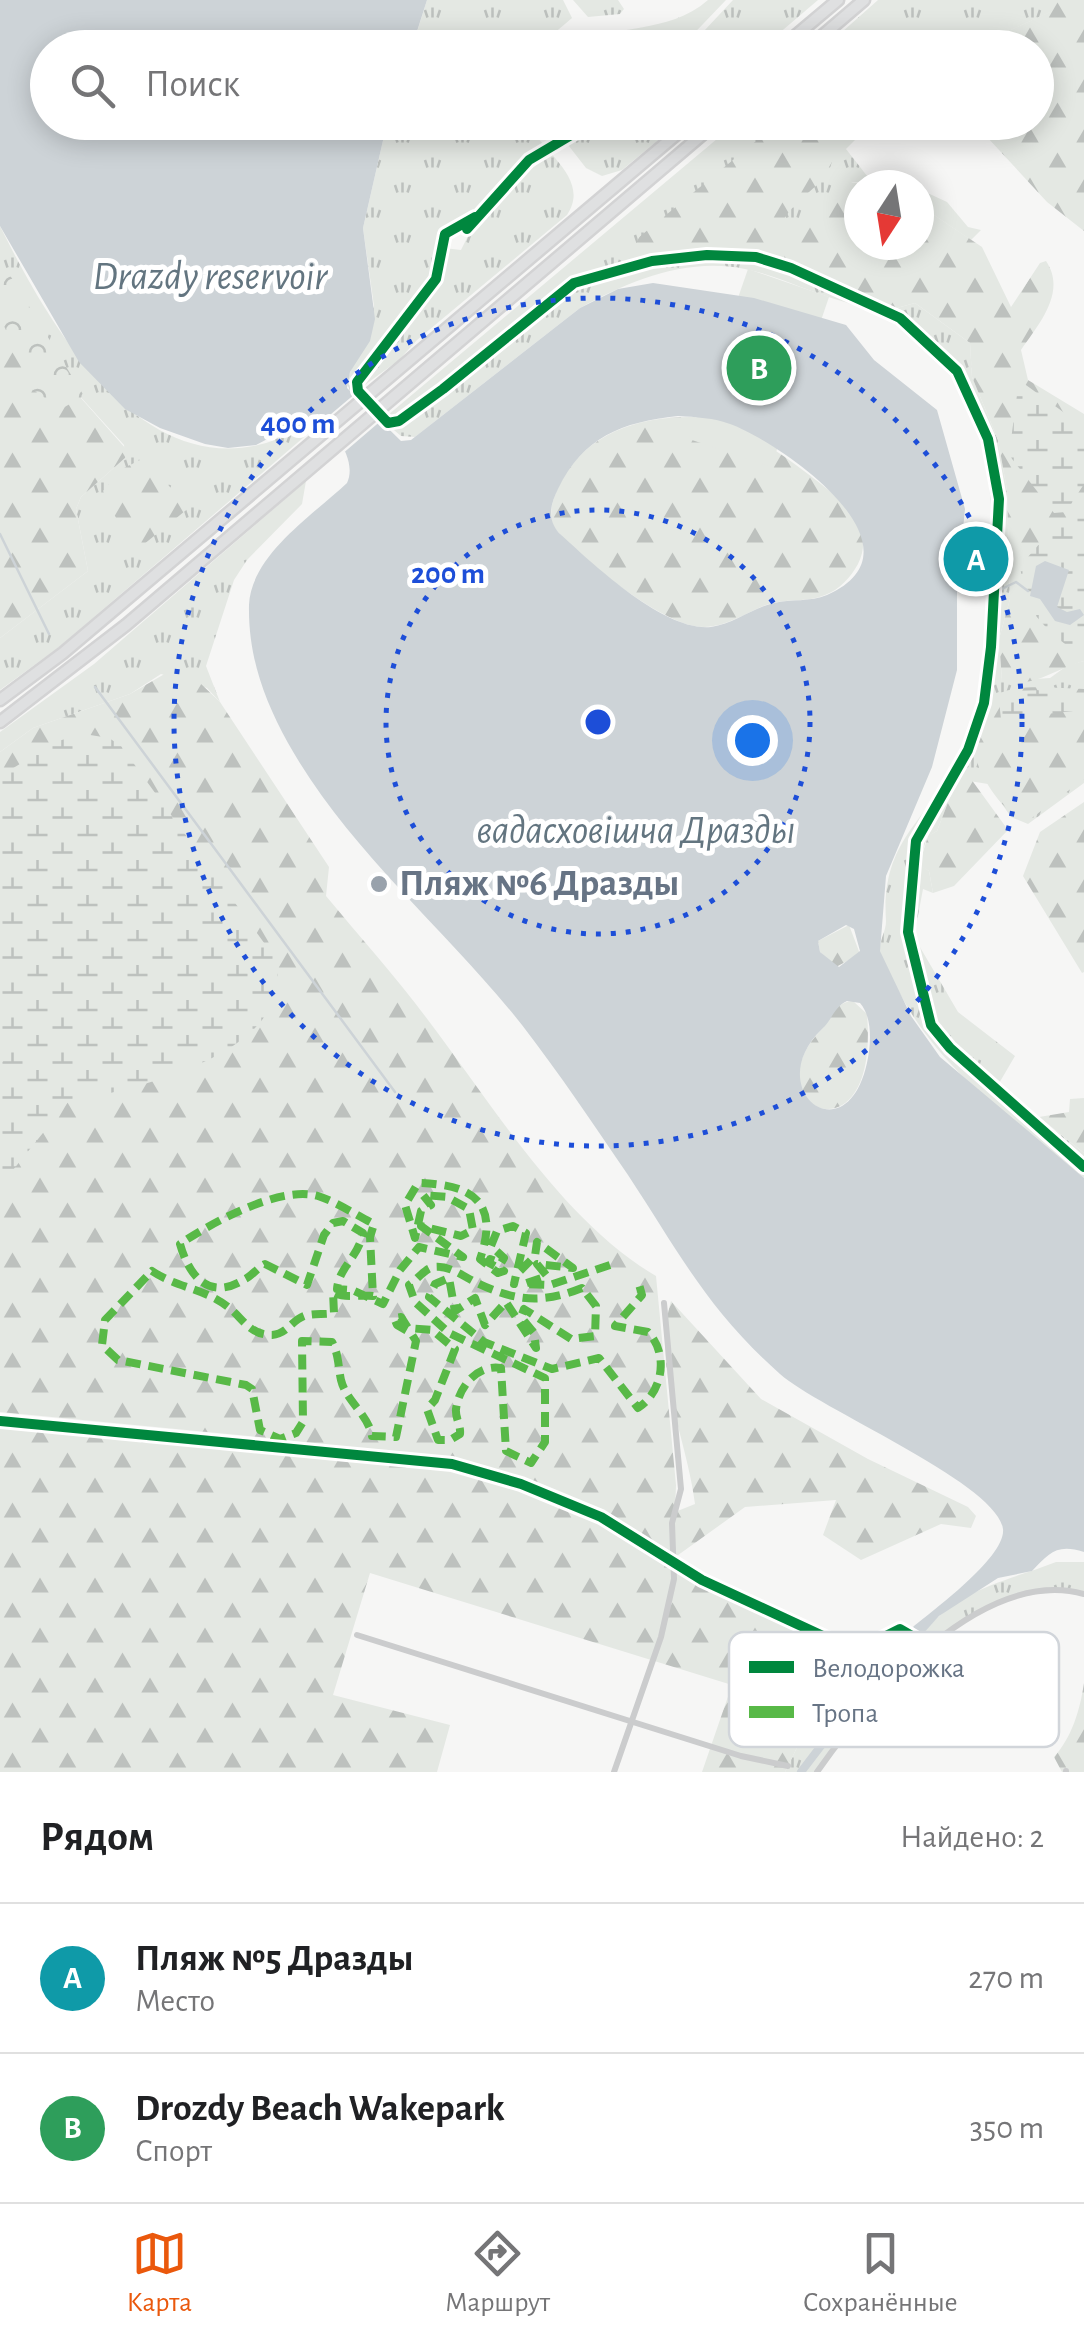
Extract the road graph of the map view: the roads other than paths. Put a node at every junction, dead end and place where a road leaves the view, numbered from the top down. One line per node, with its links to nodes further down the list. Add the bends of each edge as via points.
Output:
1 (838, 0): 3 (highway)
2 (864, 0): 4 (highway)
3 (802, 30)
4 (829, 30)
5 (670, 140): 7 (highway, via 99,624)
6 (696, 140): 8 (highway, via 112,637)
7 (0, 700)
8 (0, 722)
9 (664, 1302): 11 (street, via 681,1489 672,1524)
10 (0, 1421): 11 (street, via 452,1464 601,1517)
11 (674, 1559): 13 (street, via 734,1596); 16 (street, via 671,1604)
12 (1084, 1594): 14 (street, via 1037,1592)
13 (816, 1632)
14 (949, 1632)
15 (356, 1634): 16 (street)
16 (631, 1719): 18 (street); 19 (street)
17 (835, 1747): 20 (street)
18 (788, 1766)
19 (614, 1772)
20 (816, 1772)

